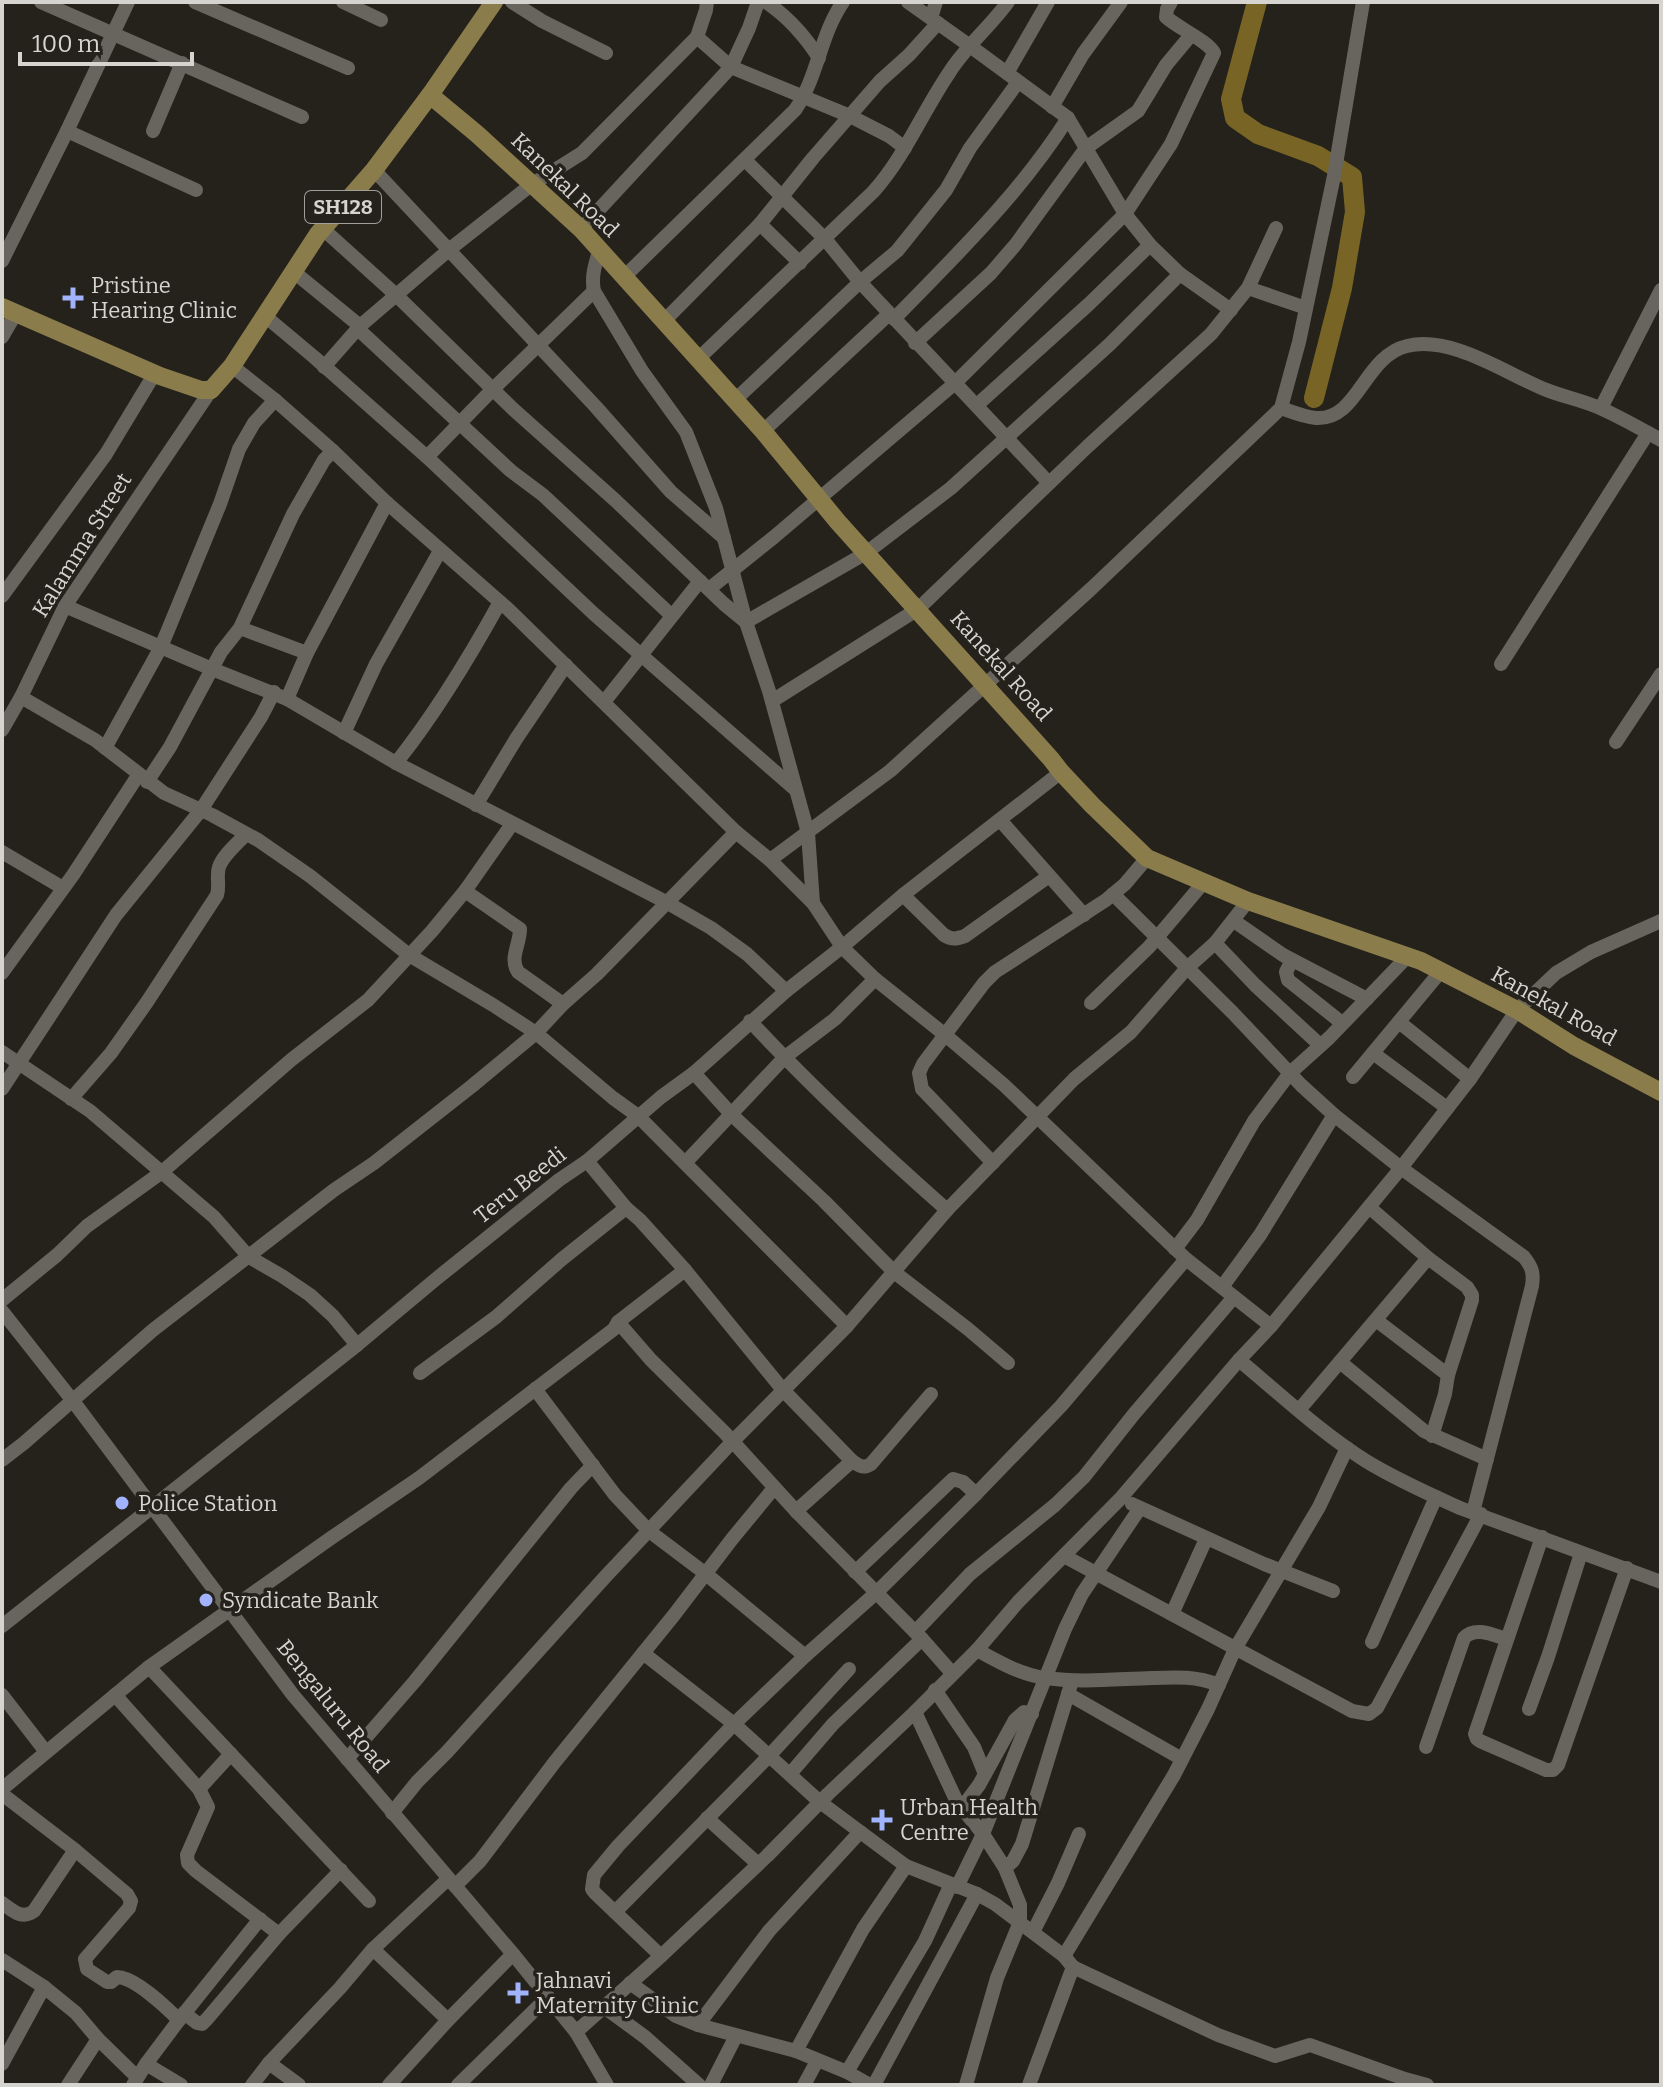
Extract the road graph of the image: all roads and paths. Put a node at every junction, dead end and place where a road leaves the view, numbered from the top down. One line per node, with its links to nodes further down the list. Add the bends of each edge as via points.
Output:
1 (41, 2): 18 (street)
2 (128, 2): 21 (street)
3 (195, 2): 29 (street)
4 (343, 2): 19 (street)
5 (494, 2): 31 (main road, SH128)
6 (512, 2): 25 (street)
7 (707, 2): 23 (street)
8 (758, 2): 28 (street)
9 (766, 2): 26 (street, via 788,18)
10 (843, 2): 26 (street)
11 (908, 2): 20 (street)
12 (936, 2): 20 (street)
13 (1008, 2): 24 (street)
14 (1048, 2): 30 (street)
15 (1171, 2): 22 (street, via 1166,17)
16 (1363, 2): 65 (street)
17 (1119, 3): 33 (street)
18 (60, 6): 21 (street)
19 (381, 20)
20 (934, 21): 24 (street); 34 (street)
21 (114, 32): 27 (street); 37 (street)
22 (1191, 35): 40 (street, via 1138,111); 46 (street, via 1211,47 1213,58 1171,144)
23 (697, 37): 28 (street); 43 (street, via 582,153)
24 (970, 46): 30 (street); 39 (street, via 949,71)
25 (606, 53)
26 (819, 58): 32 (street)
27 (182, 63): 35 (street); 38 (street)
28 (731, 67): 32 (street); 50 (street)
29 (348, 68)
30 (1012, 77): 33 (street); 60 (street, via 946,190 897,251)
31 (430, 95): 42 (main road, SH128); 43 (main road, Kanekal Road)
32 (804, 97): 34 (street); 41 (street)
33 (1052, 107): 36 (street)
34 (850, 116): 39 (street); 45 (street)
35 (302, 117)
36 (1068, 118): 40 (street); 69 (street, via 991,219)
37 (67, 131): 44 (street); 55 (street)
38 (153, 131)
39 (905, 148): 51 (street, via 888,175)
40 (1086, 148): 46 (street); 73 (street, via 991,273)
41 (745, 160): 45 (street); 59 (street)
42 (374, 170): 49 (main road, SH128); 53 (street)
43 (531, 185): 50 (main road, Kanekal Road); 53 (street)
44 (196, 190)
45 (783, 197): 47 (street); 51 (street)
46 (1125, 214): 52 (street); 79 (street)
47 (760, 224): 56 (street); 70 (street)
48 (1276, 228): 61 (street)
49 (323, 229): 57 (main road, SH128); 64 (street)
50 (581, 229): 54 (main road, Kanekal Road)
51 (825, 239): 56 (street); 60 (street)
52 (1150, 245): 58 (street); 84 (street)
53 (450, 249): 64 (street); 74 (street)
54 (599, 251): 59 (main road, Kanekal Road); 63 (street)
55 (2, 261)
56 (800, 263): 75 (street)
57 (294, 272): 68 (main road, SH128); 71 (street)
58 (1180, 274): 67 (street); 89 (street)
59 (624, 277): 70 (main road, Kanekal Road)
60 (860, 282): 69 (street); 83 (street)
61 (1248, 288): 65 (street); 67 (street)
62 (1661, 290): 86 (street)
63 (594, 291): 74 (street); 96 (street, via 686,432)
64 (395, 294): 71 (street); 80 (street)
65 (1306, 308): 85 (street)
66 (9, 310): 72 (street); 78 (main road)
67 (1231, 310): 93 (street)
68 (265, 316): 76 (main road, SH128); 77 (street)
69 (891, 316): 73 (street); 88 (street)
70 (664, 321): 75 (main road, Kanekal Road)
71 (359, 327): 77 (street); 87 (street)
72 (2, 337)
73 (915, 343): 79 (street)
74 (539, 345): 80 (street); 96 (street, via 671,492)
75 (698, 359): 83 (main road, Kanekal Road)
76 (232, 366): 81 (main road, SH128); 82 (street)
77 (324, 367): 92 (street)
78 (158, 374): 81 (main road); 101 (street)
79 (954, 384): 84 (street); 94 (street)
80 (493, 389): 87 (street); 100 (street)
81 (211, 390): 103 (street, Kalamma Street / SH128)
82 (275, 400): 91 (street); 108 (street, via 239,449)
83 (735, 400): 88 (main road, Kanekal Road)
84 (977, 405): 89 (street)
85 (1281, 408): 86 (street, via 1333,416 1391,351 1429,344 1457,350); 115 (street)
86 (1601, 408): 90 (street)
87 (460, 423): 92 (street); 105 (street)
88 (763, 431): 94 (main road, Kanekal Road)
89 (1006, 436): 93 (street); 98 (street, via 951,488)
90 (1655, 436): 111 (street)
91 (333, 451): 95 (street); 107 (street, via 293,514)
92 (427, 457): 110 (street)
93 (1049, 483): 104 (street)
94 (819, 498): 98 (main road, Kanekal Road); 99 (street)
95 (387, 503): 97 (street); 109 (street)
96 (724, 538): 99 (street)
97 (440, 551): 102 (street); 121 (street)
98 (866, 553): 104 (main road, Kanekal Road); 106 (street)
99 (733, 568): 100 (street); 106 (street)
100 (704, 585): 105 (street); 106 (street)
101 (2, 596)
102 (500, 602): 112 (street); 124 (street)
103 (65, 606): 108 (street); 117 (street, Kalamma Street / SH128)
104 (918, 609): 115 (main road, Kanekal Road); 118 (street)
105 (671, 615): 110 (street)
106 (746, 622): 118 (street)
107 (240, 628): 109 (street); 113 (street)
108 (161, 647): 113 (street); 123 (street)
109 (307, 653): 116 (street)
110 (641, 654): 119 (street); 127 (street)
111 (1501, 664)
112 (566, 665): 119 (street); 128 (street)
113 (212, 669): 116 (street); 126 (street, via 170,747)
114 (1661, 674): 122 (street)
115 (984, 685): 125 (main road, Kanekal Road); 133 (street, via 890,771)
116 (281, 696): 121 (street); 129 (street, via 261,717)
117 (21, 697): 120 (street, Kalamma Street / SH128); 123 (street)
118 (772, 701): 127 (street)
119 (604, 702): 132 (street)
120 (2, 730)
121 (344, 733): 124 (street)
122 (1616, 742)
123 (105, 748): 126 (street)
124 (396, 763): 128 (street)
125 (1061, 772): 130 (street, Teru Beedi); 136 (main road, Kanekal Road)
126 (143, 778): 129 (street); 140 (street)
127 (796, 790): 133 (street)
128 (476, 805): 131 (street)
129 (201, 810): 134 (street); 174 (street, via 116,915)
130 (1000, 820): 138 (street); 143 (street, Teru Beedi)
131 (512, 824): 141 (street); 145 (street)
132 (736, 832): 137 (street); 145 (street)
133 (808, 833): 137 (street); 146 (street)
134 (246, 834): 153 (street, via 310,876); 181 (street, via 220,864 217,895 171,965 111,1053)
135 (2, 852): 140 (street)
136 (1147, 858): 139 (main road, Kanekal Road); 142 (street)
137 (770, 860): 146 (street)
138 (1049, 876): 143 (street, via 957,939 944,935); 147 (street)
139 (1204, 882): 144 (main road, Kanekal Road); 150 (street)
140 (63, 888): 158 (street)
141 (465, 891): 153 (street); 163 (street, via 520,929 515,968)
142 (1113, 894): 147 (street); 150 (street)
143 (903, 895): 152 (street, Teru Beedi)
144 (1248, 901): 148 (street); 154 (main road, Kanekal Road)
145 (666, 902): 160 (street, via 747,954); 163 (street)
146 (813, 903): 152 (street)
147 (1084, 915): 169 (street, via 995,972)
148 (1234, 921): 151 (street); 155 (street)
149 (1661, 921): 164 (street, via 1556,973)
150 (1157, 937): 156 (street); 162 (street)
151 (1215, 943): 156 (street); 170 (street)
152 (842, 947): 159 (street); 160 (street, Teru Beedi)
153 (409, 955): 168 (street); 191 (street, via 368,1000)
154 (1408, 956): 157 (main road, Kanekal Road); 161 (street)
155 (1292, 960): 161 (street); 167 (street, via 1288,980)
156 (1187, 968): 176 (street); 186 (street, via 1131,1032 1074,1079)
157 (1441, 971): 164 (main road, Kanekal Road); 166 (street)
158 (2, 973)
159 (875, 979): 169 (street); 173 (street, via 835,1019)
160 (786, 991): 165 (street, Teru Beedi)
161 (1367, 999): 167 (street)
162 (1091, 1003)
163 (563, 1004): 168 (street)
164 (1517, 1010): 178 (street); 180 (main road, Kanekal Road)
165 (750, 1021): 173 (street); 175 (street, Teru Beedi)
166 (1399, 1022): 172 (street); 178 (street)
167 (1342, 1023): 170 (street)
168 (536, 1033): 185 (street); 196 (street)
169 (944, 1034): 186 (street); 189 (street, via 919,1073 922,1089)
170 (1320, 1045): 176 (street)
171 (2, 1052): 174 (street)
172 (1373, 1053): 177 (street); 182 (street)
173 (785, 1057): 183 (street); 194 (street)
174 (20, 1064): 179 (street); 181 (street)
175 (694, 1073): 183 (street); 185 (street, Teru Beedi)
176 (1290, 1073): 184 (street); 195 (street, via 1254,1121)
177 (1353, 1077)
178 (1470, 1079): 182 (street)
179 (2, 1089)
180 (1661, 1092)
181 (71, 1099): 191 (street)
182 (1447, 1108): 190 (street)
183 (732, 1115): 188 (street); 199 (street)
184 (1334, 1115): 190 (street); 200 (street)
185 (638, 1116): 187 (street, Teru Beedi); 188 (street)
186 (1038, 1118): 189 (street); 195 (street)
187 (587, 1161): 193 (street); 208 (street, Teru Beedi)
188 (685, 1163): 206 (street)
189 (993, 1163): 194 (street)
190 (1401, 1168): 192 (street); 222 (street, via 1532,1266 1532,1286)
191 (162, 1172): 196 (street, via 214,1217); 202 (street, via 87,1226)
192 (1369, 1207): 197 (street); 207 (street)
193 (626, 1208): 198 (street); 212 (street)
194 (947, 1210): 199 (street)
195 (1181, 1254): 200 (street); 227 (street, via 1061,1406)
196 (249, 1257): 208 (street, via 310,1295); 217 (street, via 153,1330)
197 (1428, 1258): 204 (street); 213 (street, via 1472,1295)
198 (685, 1270): 205 (street); 215 (street)
199 (894, 1272): 206 (street); 211 (street)
200 (1222, 1287): 201 (street)
201 (1234, 1297): 207 (street); 250 (street, via 1084,1477 970,1574)
202 (2, 1300)
203 (2, 1311): 217 (street, Bengaluru Road)
204 (1376, 1320): 210 (street); 213 (street)
205 (618, 1322): 214 (street); 220 (street)
206 (847, 1326): 215 (street)
207 (1271, 1326): 209 (street)
208 (357, 1345): 230 (street, Teru Beedi)
209 (1239, 1360): 218 (street); 229 (street)
210 (1340, 1362): 218 (street); 219 (street)
211 (1008, 1363)
212 (420, 1373)
213 (1448, 1375): 219 (street)
214 (535, 1389): 225 (street); 247 (street, via 419,1478)
215 (783, 1390): 220 (street); 224 (street)
216 (931, 1394): 224 (street, via 871,1464 866,1468)
217 (73, 1401): 223 (street); 230 (street, Bengaluru Road)
218 (1299, 1410): 221 (street)
219 (1432, 1436): 222 (street)
220 (733, 1441): 226 (street); 234 (street)
221 (1347, 1448): 228 (street); 240 (street)
222 (1487, 1459): 233 (street)
223 (2, 1460)
224 (852, 1461): 232 (street)
225 (593, 1465): 234 (street); 274 (street)
226 (774, 1488): 232 (street); 242 (street)
227 (976, 1494): 241 (street, via 953,1479); 246 (street)
228 (1436, 1497): 233 (street); 252 (street)
229 (1120, 1499): 231 (street); 238 (street)
230 (152, 1507): 247 (street, Bengaluru Road); 249 (street, Teru Beedi)
231 (1140, 1508): 236 (street); 243 (street)
232 (796, 1511): 241 (street)
233 (1477, 1513): 235 (street); 253 (street, via 1377,1708 1369,1714 1352,1711)
234 (649, 1531): 242 (street); 282 (street)
235 (1542, 1537): 237 (street); 251 (street)
236 (1206, 1539): 240 (street); 248 (street)
237 (1581, 1553): 239 (street); 266 (street)
238 (1064, 1556): 243 (street); 254 (street)
239 (1627, 1568): 244 (street); 251 (street, via 1553,1770 1477,1739)
240 (1282, 1571): 245 (street); 253 (street)
241 (855, 1572): 246 (street)
242 (706, 1574): 255 (street); 256 (street)
243 (1097, 1574): 248 (street); 260 (street, via 1065,1629)
244 (1661, 1582)
245 (1333, 1591)
246 (876, 1593): 250 (street); 256 (street)
247 (230, 1609): 257 (street); 274 (street, Bengaluru Road)
248 (1172, 1614): 253 (street)
249 (2, 1626)
250 (918, 1635): 259 (street); 276 (street)
251 (1506, 1639): 270 (street, via 1476,1631 1464,1638)
252 (1372, 1642)
253 (1235, 1649): 261 (street)
254 (977, 1650): 259 (street); 260 (street, via 1013,1669)
255 (643, 1653): 269 (street); 292 (street, via 480,1861)
256 (805, 1656): 269 (street)
257 (149, 1667): 265 (street); 272 (street)
258 (849, 1669): 273 (street)
259 (952, 1673): 263 (street)
260 (1047, 1678): 262 (street); 268 (street)
261 (1219, 1685): 262 (street, via 1185,1676); 275 (street)
262 (1070, 1687): 275 (street); 290 (street, via 1022,1844)
263 (935, 1690): 267 (street); 277 (street, via 974,1747)
264 (2, 1695): 271 (street)
265 (115, 1695): 271 (street); 278 (street)
266 (1529, 1709)
267 (915, 1712): 280 (street); 281 (street)
268 (1032, 1714): 277 (street, via 1024,1712 1015,1720); 285 (street)
269 (734, 1724): 273 (street); 297 (street, via 594,1875 592,1889)
270 (1426, 1747)
271 (46, 1752): 279 (street)
272 (231, 1754): 278 (street); 291 (street)
273 (769, 1756): 276 (street); 283 (street)
274 (347, 1759): 282 (street, Bengaluru Road)
275 (1182, 1759): 306 (street, via 1086,1923)
276 (790, 1774): 280 (street)
277 (985, 1774): 281 (street)
278 (199, 1789): 298 (street, via 208,1807 188,1863)
279 (2, 1792): 287 (street)
280 (820, 1802): 284 (street); 288 (street)
281 (961, 1809): 285 (street)
282 (392, 1813): 292 (street, Bengaluru Road)
283 (707, 1818): 288 (street); 297 (street)
284 (860, 1832): 289 (street); 313 (street, via 769,1931)
285 (983, 1834): 290 (street); 293 (street)
286 (1079, 1834): 300 (street)
287 (75, 1850): 296 (street, via 29,1915); 311 (street, via 131,1901 85,1959 87,1969 107,1982 125,1978)
288 (758, 1864): 304 (street)
289 (906, 1866): 293 (street); 317 (street, via 863,1929)
290 (1005, 1868): 299 (street, via 1020,1905)
291 (341, 1870): 295 (street); 301 (street)
292 (451, 1882): 302 (street); 303 (street, Bengaluru Road)
293 (954, 1885): 294 (street); 322 (street)
294 (977, 1894): 299 (street); 333 (street)
295 (369, 1901)
296 (2, 1903)
297 (615, 1912): 304 (street)
298 (260, 1919): 301 (street); 311 (street)
299 (1020, 1922): 300 (street); 334 (street, via 997,1978)
300 (1033, 1932): 306 (street)
301 (279, 1934): 311 (street, via 202,2024)
302 (373, 1949): 312 (street); 319 (street)
303 (513, 1954): 309 (street, Bengaluru Road); 312 (street)
304 (661, 1956): 307 (street)
305 (2, 1960): 308 (street)
306 (1069, 1962): 335 (street); 336 (street, via 1218,2035 1275,2056 1310,2045)
307 (630, 1983): 310 (street); 313 (street)
308 (44, 1987): 316 (street); 320 (street)
309 (548, 1997): 314 (street, Bengaluru Road); 328 (street)
310 (604, 2007): 314 (street); 330 (street)
311 (182, 2017): 321 (street)
312 (448, 2020): 327 (street)
313 (698, 2025): 315 (street)
314 (576, 2032): 329 (street, Bengaluru Road)
315 (736, 2036): 317 (street); 331 (street)
316 (98, 2039): 321 (street); 323 (street)
317 (796, 2051): 318 (street)
318 (817, 2061): 322 (street); 332 (street)
319 (269, 2063): 325 (street); 326 (street)
320 (2, 2064)
321 (139, 2075): 324 (street)
322 (851, 2078): 333 (street)
323 (68, 2085)
324 (181, 2085)
325 (252, 2085)
326 (299, 2085)
327 (389, 2085)
328 (458, 2085)
329 (607, 2085)
330 (699, 2085)
331 (711, 2085)
332 (804, 2085)
333 (872, 2085)
334 (966, 2085)
335 (1029, 2085)
336 (1427, 2085)

